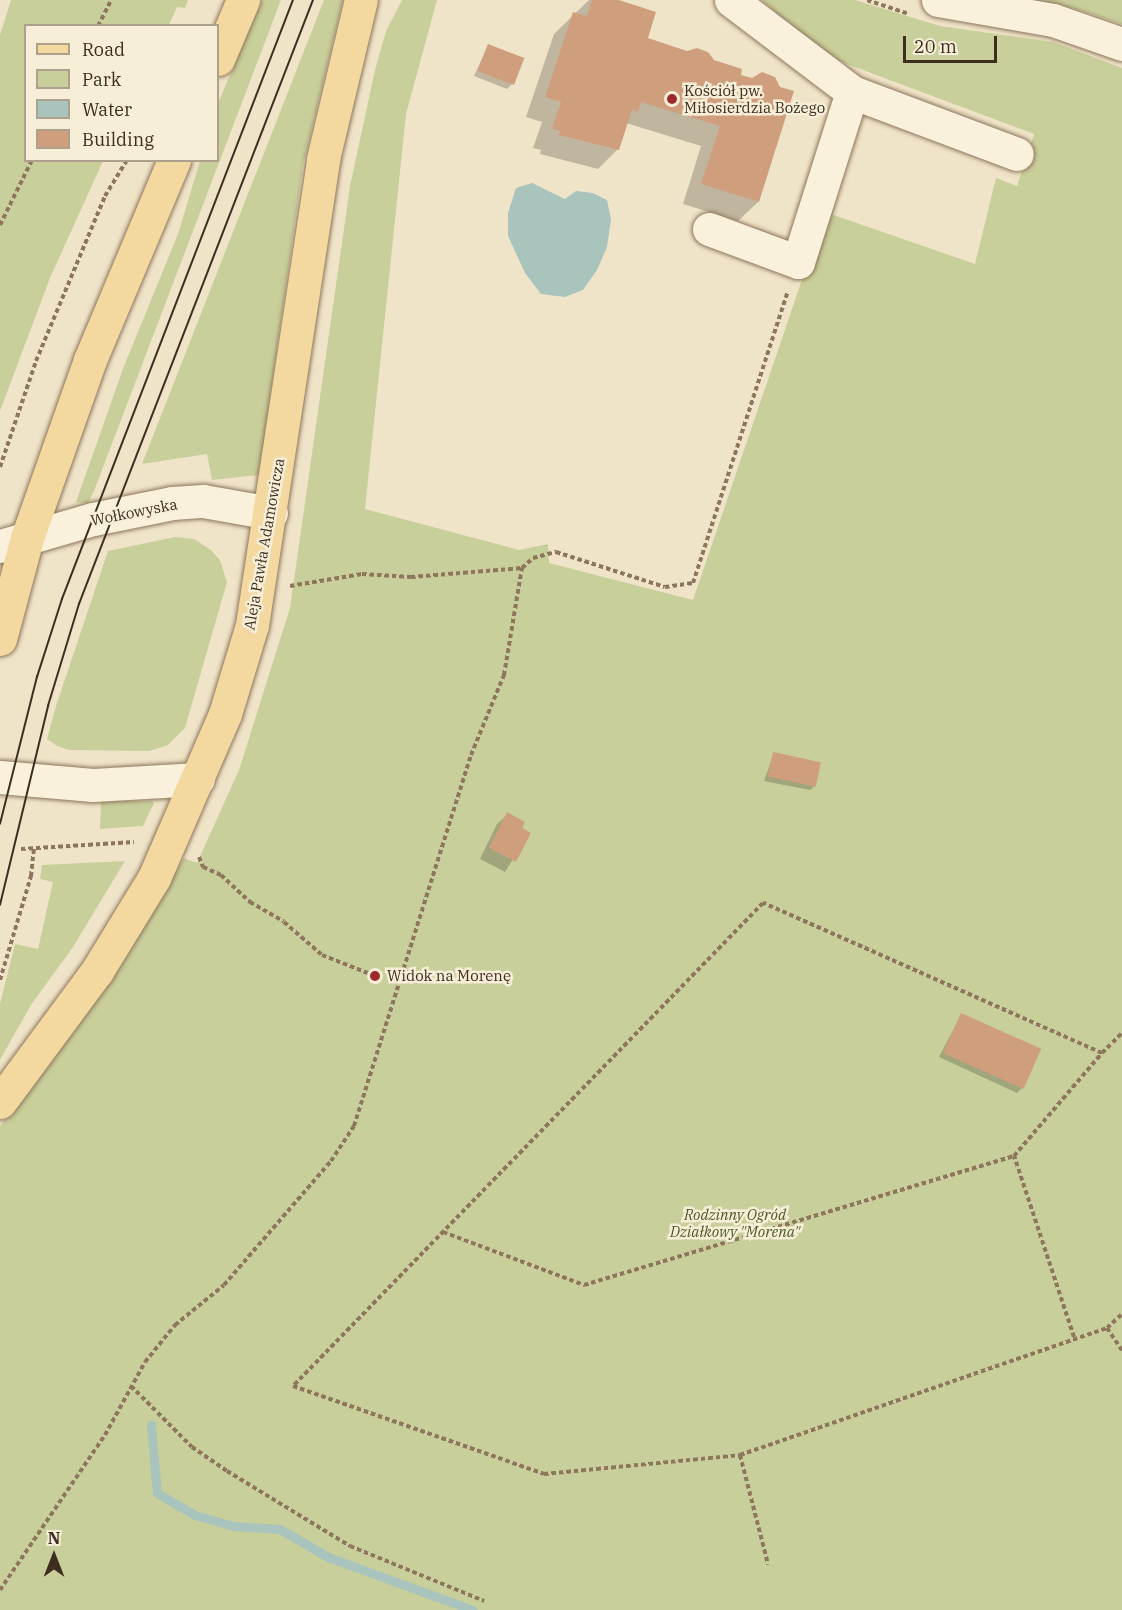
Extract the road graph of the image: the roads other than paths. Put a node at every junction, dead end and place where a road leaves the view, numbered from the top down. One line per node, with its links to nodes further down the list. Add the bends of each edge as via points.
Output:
1 (243, 0): 6 (main road)
2 (361, 0): 11 (main road, Aleja Pawła Adamowicza, via 323,159)
3 (731, 0): 7 (street)
4 (938, 0): 5 (street, via 1053,20)
5 (1122, 44)
6 (219, 57)
7 (852, 92): 8 (street); 10 (street, via 798,262)
8 (1017, 154)
9 (173, 162): 12 (main road)
10 (709, 229)
11 (271, 513): 12 (street, Wołkowyska, via 203,501 172,503 93,519); 15 (main road, Aleja Pawła Adamowicza, via 252,625 225,714)
12 (13, 542): 13 (main road)
13 (0, 639)
14 (0, 777): 15 (street, via 93,785)
15 (198, 779): 16 (main road, Aleja Pawła Adamowicza, via 154,878 97,971)
16 (0, 1102)

